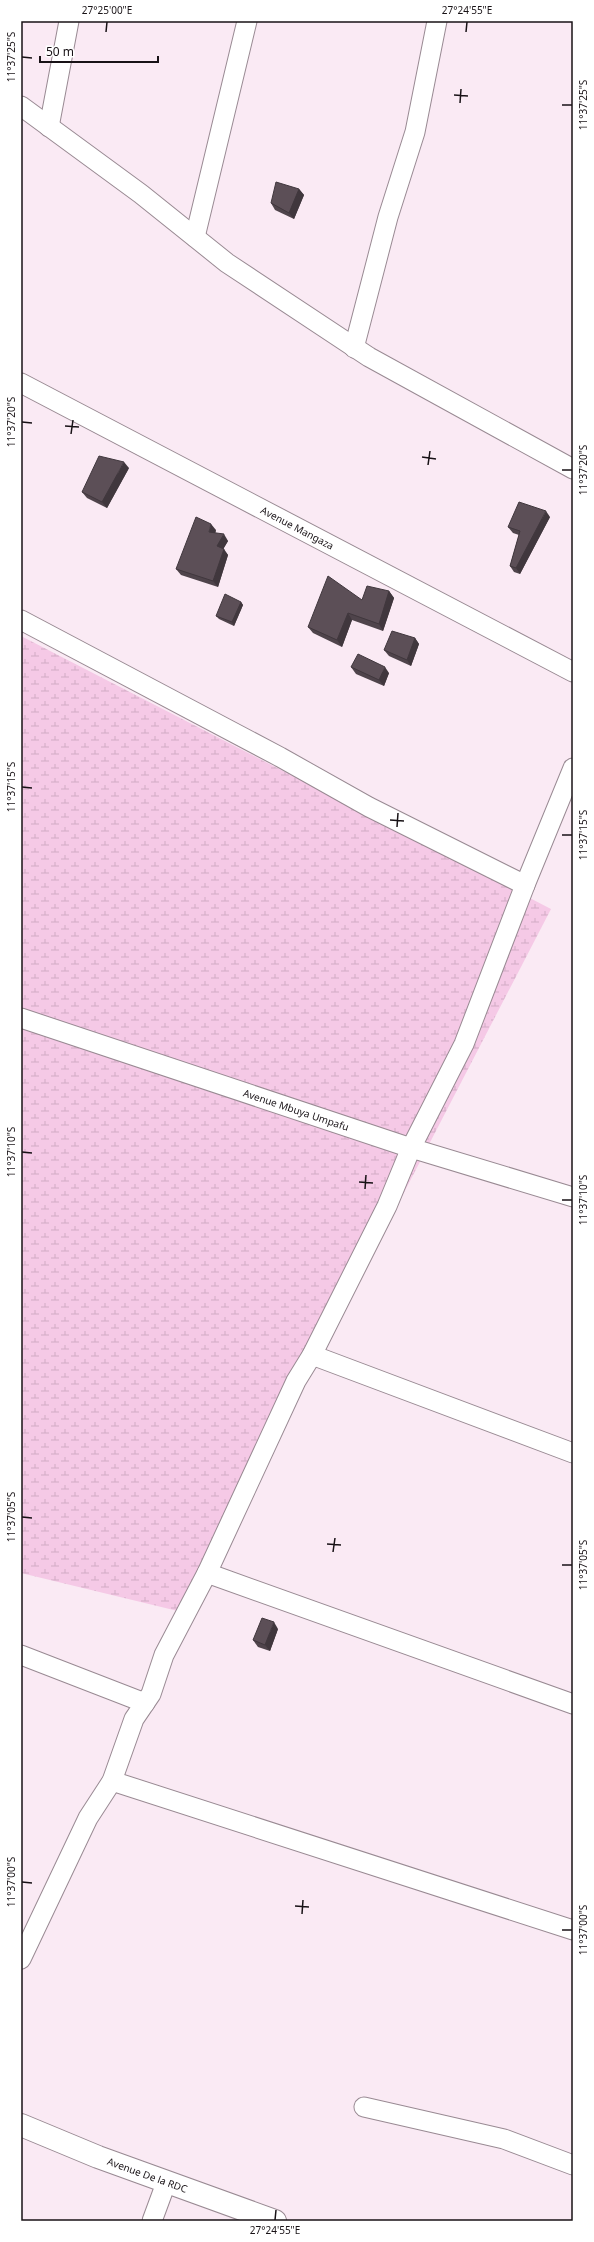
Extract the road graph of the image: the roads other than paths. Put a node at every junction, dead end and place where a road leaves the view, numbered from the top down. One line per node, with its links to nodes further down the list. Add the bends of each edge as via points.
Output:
1 (69, 21): 5 (street)
2 (247, 21): 6 (street)
3 (437, 21): 7 (street, via 415,132 388,217)
4 (21, 106): 5 (street)
5 (49, 127): 6 (street)
6 (195, 237): 7 (street, via 227,263)
7 (354, 348): 9 (street)
8 (21, 383): 11 (street, Avenue Mangaza)
9 (573, 469)
10 (21, 620): 13 (street, via 280,757 376,811)
11 (573, 672)
12 (573, 768): 13 (street)
13 (525, 886): 15 (street, via 464,1044)
14 (21, 1018): 15 (street, Avenue Mbuya Umpafu)
15 (411, 1148): 16 (street, Avenue Mbuya Umpafu); 17 (street, via 387,1206)
16 (573, 1197)
17 (312, 1355): 18 (street); 19 (street, via 296,1381)
18 (573, 1453)
19 (207, 1573): 21 (street, via 164,1655 151,1694); 22 (street)
20 (21, 1655): 21 (street)
21 (145, 1703): 23 (street, via 134,1719)
22 (573, 1704)
23 (112, 1781): 24 (street); 25 (street, via 88,1818)
24 (573, 1930)
25 (21, 1960)
26 (364, 2107): 28 (street, via 504,2139)
27 (21, 2125): 29 (street, Avenue De la RDC)
28 (573, 2165)
29 (166, 2183): 30 (street); 31 (street, Avenue De la RDC)
30 (152, 2221)
31 (275, 2221)

